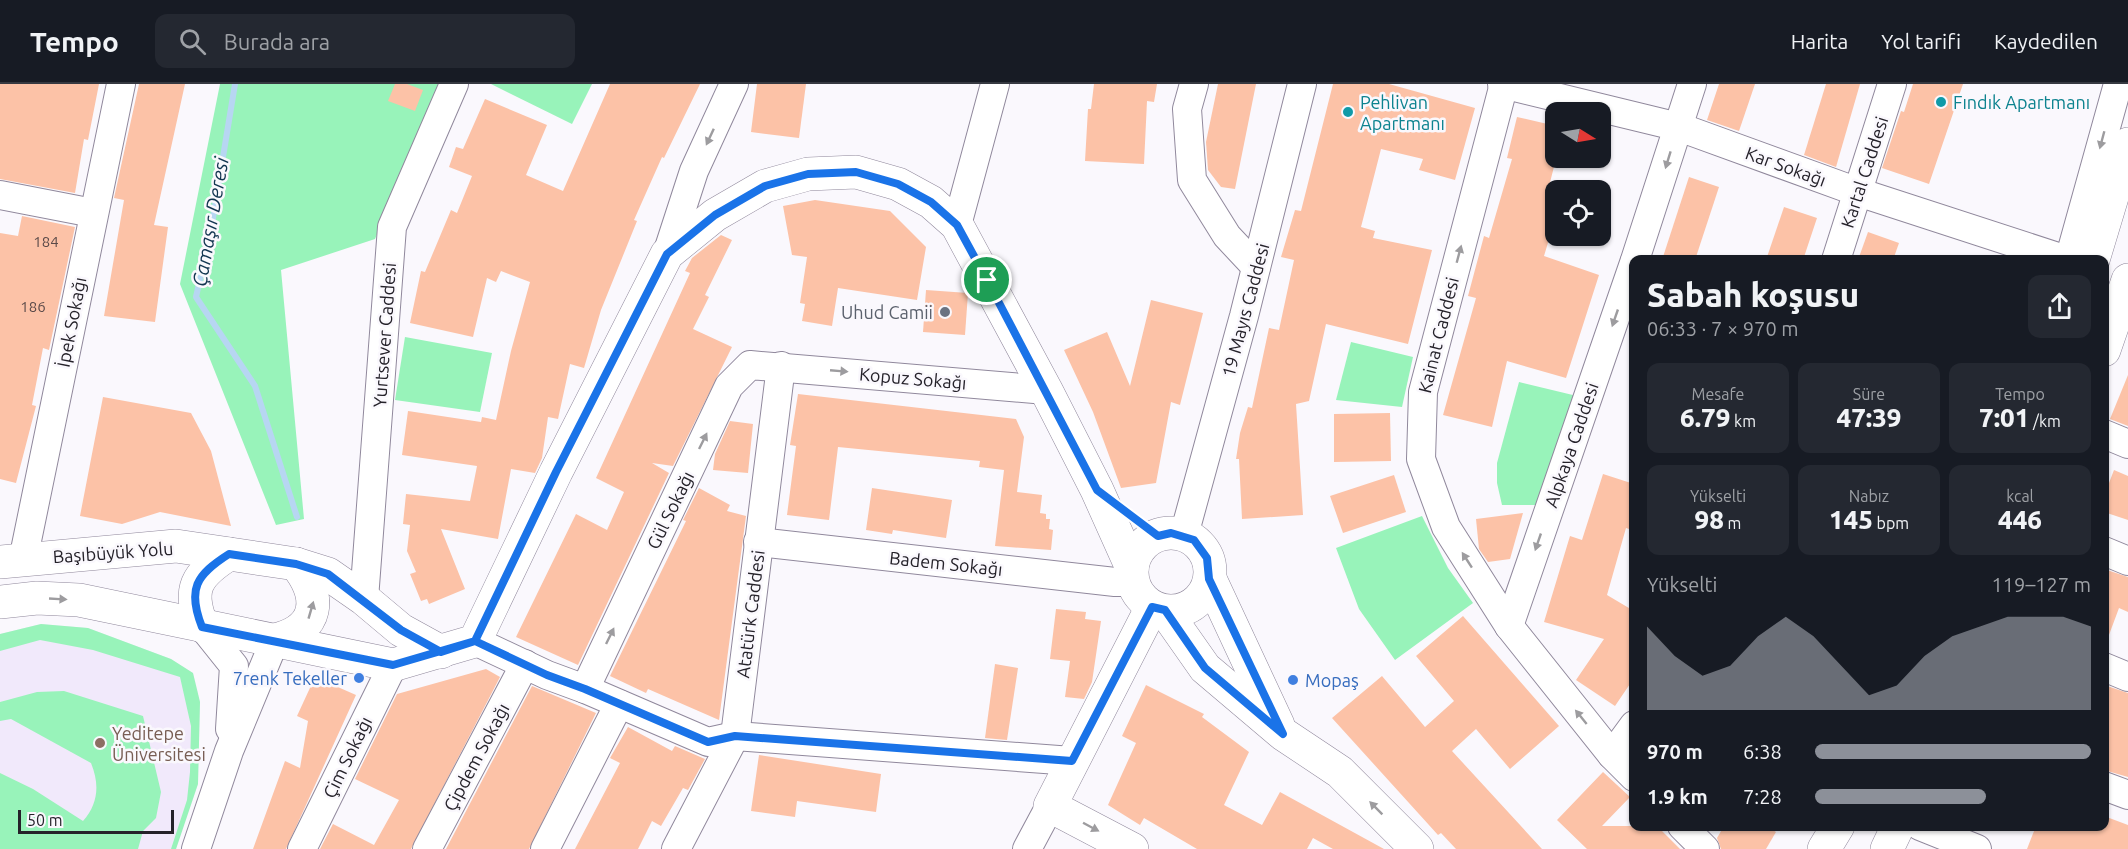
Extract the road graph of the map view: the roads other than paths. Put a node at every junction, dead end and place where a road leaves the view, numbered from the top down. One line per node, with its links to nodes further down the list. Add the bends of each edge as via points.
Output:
1 (121, 84): 16 (street, İpek Sokağı)
2 (454, 84): 42 (street, Yurtsever Caddesi, via 392,228)
3 (734, 84): 18 (street, one-way to 18, via 694,171)
4 (995, 84): 17 (street)
5 (1194, 84): 24 (street, via 1187,109 1192,180 1227,236)
6 (1302, 84): 24 (street, 19 Mayıs Caddesi)
7 (1503, 84): 11 (street, Kar Sokağı); 44 (street, Kainat Caddesi, one-way to 7, via 1446,527 1421,459 1422,392)
8 (1692, 84): 11 (street, Alpkaya Caddesi)
9 (1892, 84): 13 (street, Kartal Caddesi)
10 (2118, 84): 22 (street, one-way to 22)
11 (1678, 127): 13 (street, Kar Sokağı); 19 (street, Alpkaya Caddesi, one-way to 19)
12 (2128, 144): 15 (main road)
13 (1858, 192): 20 (street, Kartal Caddesi); 21 (street, Kar Sokağı)
14 (0, 195): 16 (street)
15 (2119, 210): 23 (main road)
16 (93, 213): 37 (street, İpek Sokağı)
17 (957, 225): 18 (main road, via 931,202 898,184 856,172 808,174 765,186 715,215); 29 (main road)
18 (667, 254): 47 (main road)
19 (1636, 255)
20 (1838, 255)
21 (2053, 255)
22 (2069, 255)
23 (2096, 255)
24 (1256, 267): 33 (street, 19 Mayıs Caddesi)
25 (1629, 276): 44 (street, Alpkaya Caddesi, one-way to 44)
26 (2128, 280): 27 (main road)
27 (2115, 336)
28 (781, 366): 29 (street, Kopuz Sokağı, one-way to 29); 34 (street, Atatürk Caddesi); 53 (street, Gül Sokağı, one-way to 28, via 729,386 750,365)
29 (1046, 390): 32 (main road)
30 (2109, 436): 31 (street)
31 (2128, 444)
32 (1097, 490): 33 (main road); 41 (main road)
33 (1171, 535): 40 (main road, via 1202,548 1210,568); 41 (main road, via 1140,548)
34 (758, 542): 41 (street, Badem Sokağı, via 1115,582); 57 (street, Atatürk Caddesi)
35 (2109, 553): 38 (street)
36 (229, 554): 37 (main road, Başıbüyük Yolu, via 176,546); 39 (main road, Başıbüyük Yolu); 45 (main road, via 210,566 194,592 194,606)
37 (11, 561)
38 (2128, 561)
39 (296, 564): 42 (main road, Başıbüyük Yolu, via 328,574); 46 (main road, one-way to 39, via 300,631 311,613 312,589)
40 (1209, 579): 41 (main road, via 1206,591 1188,608 1176,611); 56 (main road)
41 (1145, 592): 56 (main road, via 1205,668); 60 (main road)
42 (364, 599): 48 (main road, Başıbüyük Yolu, via 401,630)
43 (0, 602): 45 (main road, one-way to 45, via 37,598 79,600)
44 (1509, 626): 59 (street, Kainat Caddesi, one-way to 44)
45 (202, 627): 46 (main road); 58 (street, via 234,666)
46 (276, 640): 50 (main road); 58 (street)
47 (475, 641): 48 (main road); 49 (street)
48 (441, 652): 50 (main road)
49 (525, 664): 53 (street); 71 (street, Çipdem Sokağı)
50 (393, 665): 70 (street, Çim Sokağı)
51 (2109, 669): 52 (street)
52 (2128, 676)
53 (585, 689): 54 (street)
54 (619, 704): 57 (street, via 708,742); 72 (street)
55 (1629, 732): 59 (street)
56 (1283, 734): 76 (main road, one-way to 56, via 1340,772)
57 (735, 736): 60 (street); 73 (street, Atatürk Caddesi)
58 (229, 751): 69 (street)
59 (1612, 755): 61 (street, Kainat Caddesi)
60 (1072, 761): 64 (main road)
61 (1629, 772)
62 (2109, 788): 63 (street)
63 (2128, 795)
64 (1050, 806): 74 (street); 75 (main road, one-way to 75)
65 (1687, 831): 77 (street)
66 (1835, 831): 78 (main road)
67 (1896, 831): 79 (main road)
68 (1932, 831): 80 (street)
69 (196, 849)
70 (302, 849)
71 (427, 849)
72 (545, 849)
73 (676, 849)
74 (1027, 849)
75 (1132, 849)
76 (1417, 849)
77 (1705, 849)
78 (1824, 849)
79 (1887, 849)
80 (1977, 849)

